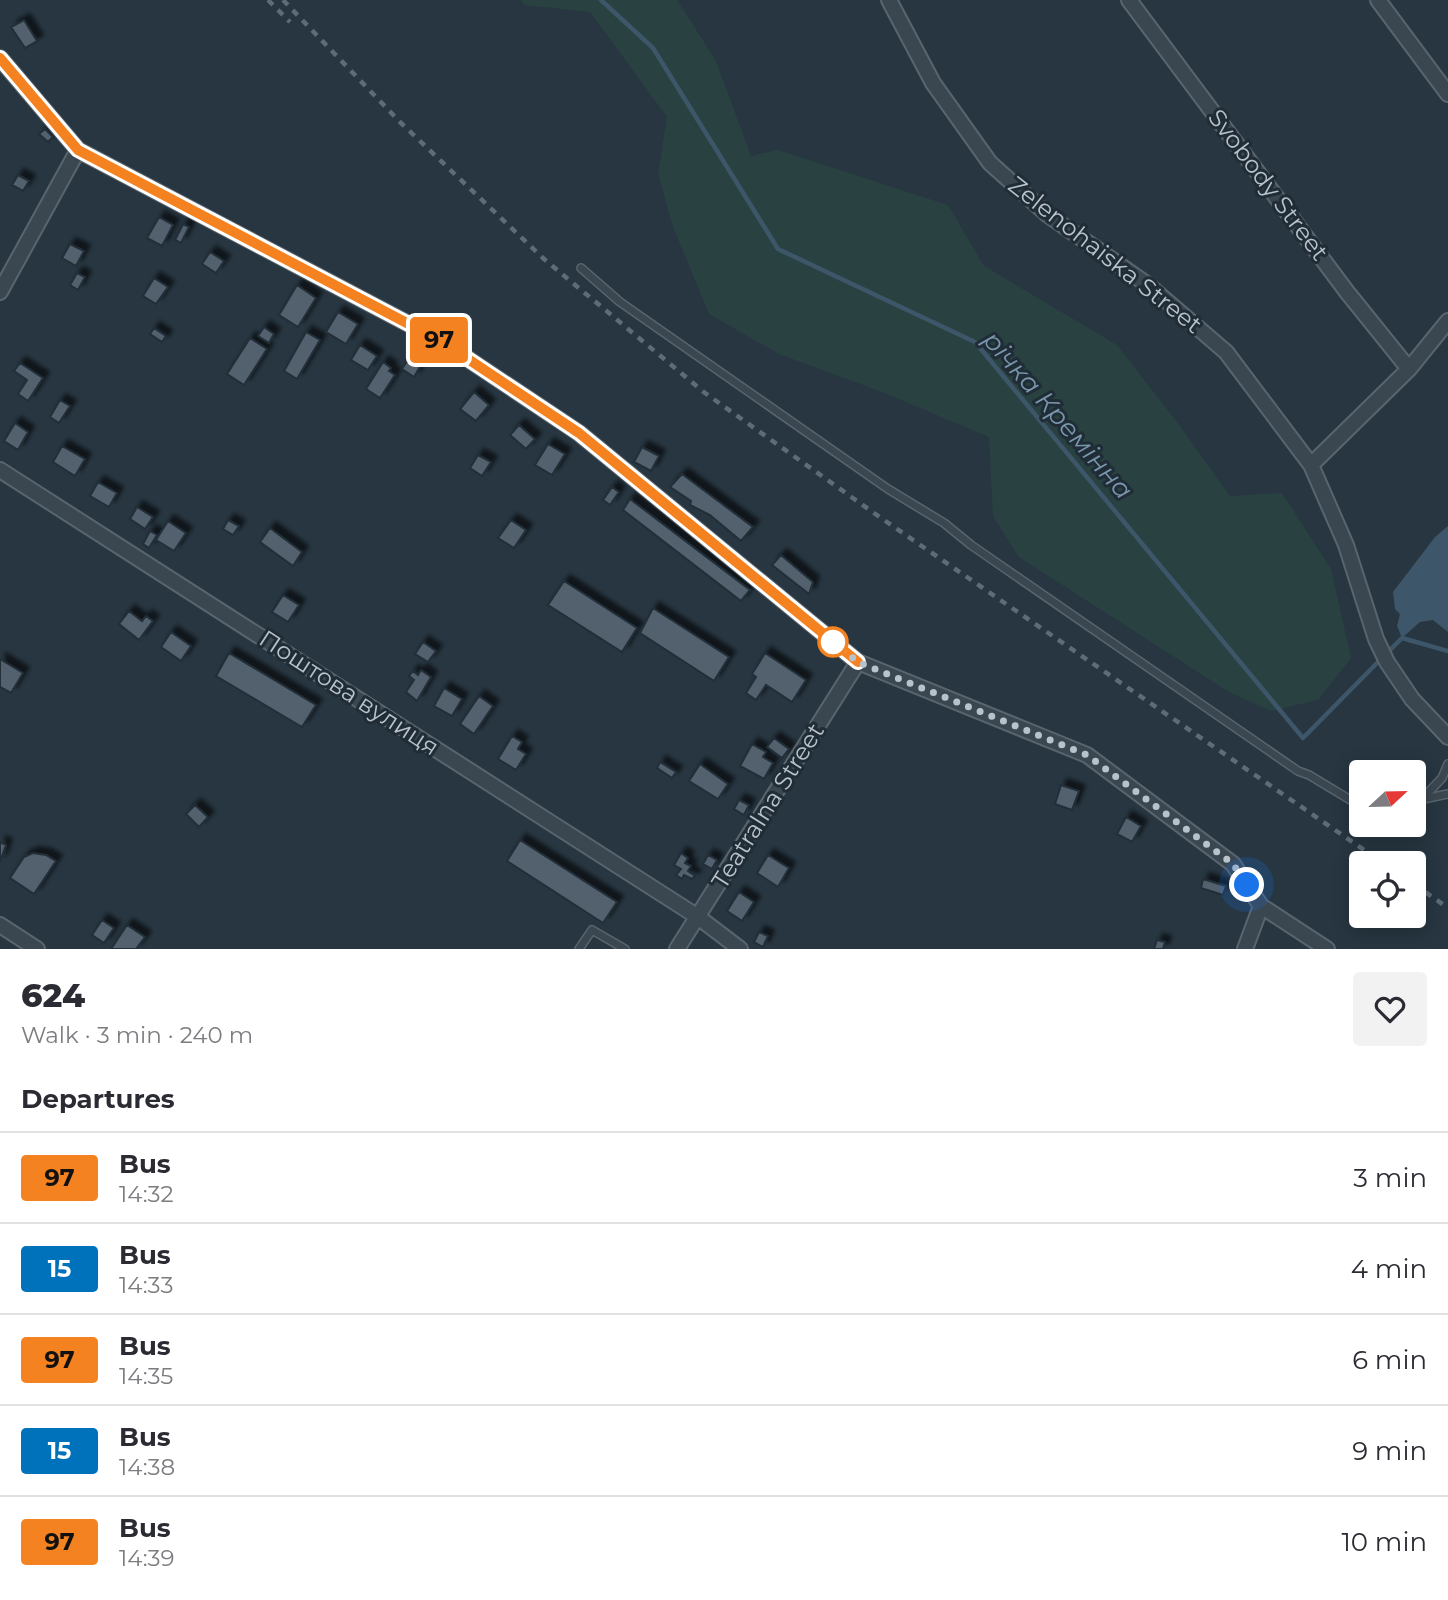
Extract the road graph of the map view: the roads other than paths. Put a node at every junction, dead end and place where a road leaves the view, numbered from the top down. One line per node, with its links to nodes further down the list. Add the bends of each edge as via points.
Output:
1 (889, 0): 11 (street, Zelenohaiska Street, via 933,83 990,163 1048,215 1149,285 1226,352)
2 (1129, 0): 10 (street, Svobody Street)
3 (1378, 0): 5 (street)
4 (0, 58): 6 (street)
5 (1448, 94)
6 (78, 150): 8 (street); 13 (street, via 441,341 579,433)
7 (581, 268): 20 (lane, via 620,302 888,489 944,523 1298,771)
8 (0, 292)
9 (1448, 321): 10 (street)
10 (1409, 369): 11 (street)
11 (1311, 465): 14 (street, Zelenohaiska Street, via 1346,545 1384,656 1412,699)
12 (0, 470): 22 (street, Поштова вулиця)
13 (858, 662): 21 (street, via 1087,755 1233,864); 22 (street, Teatralna Street)
14 (1448, 737): 15 (lane)
15 (1448, 746)
16 (1448, 764): 17 (lane, via 1442,778)
17 (1426, 793)
18 (1448, 794): 19 (lane)
19 (1426, 798)
20 (1349, 799)
21 (1261, 906): 29 (street); 30 (street)
22 (698, 917): 27 (street, Teatralna Street); 28 (street, Поштова вулиця)
23 (0, 925): 24 (street)
24 (33, 948)
25 (579, 949): 26 (lane, via 592,930)
26 (625, 949)
27 (677, 949)
28 (740, 949)
29 (1245, 949)
30 (1327, 949)

